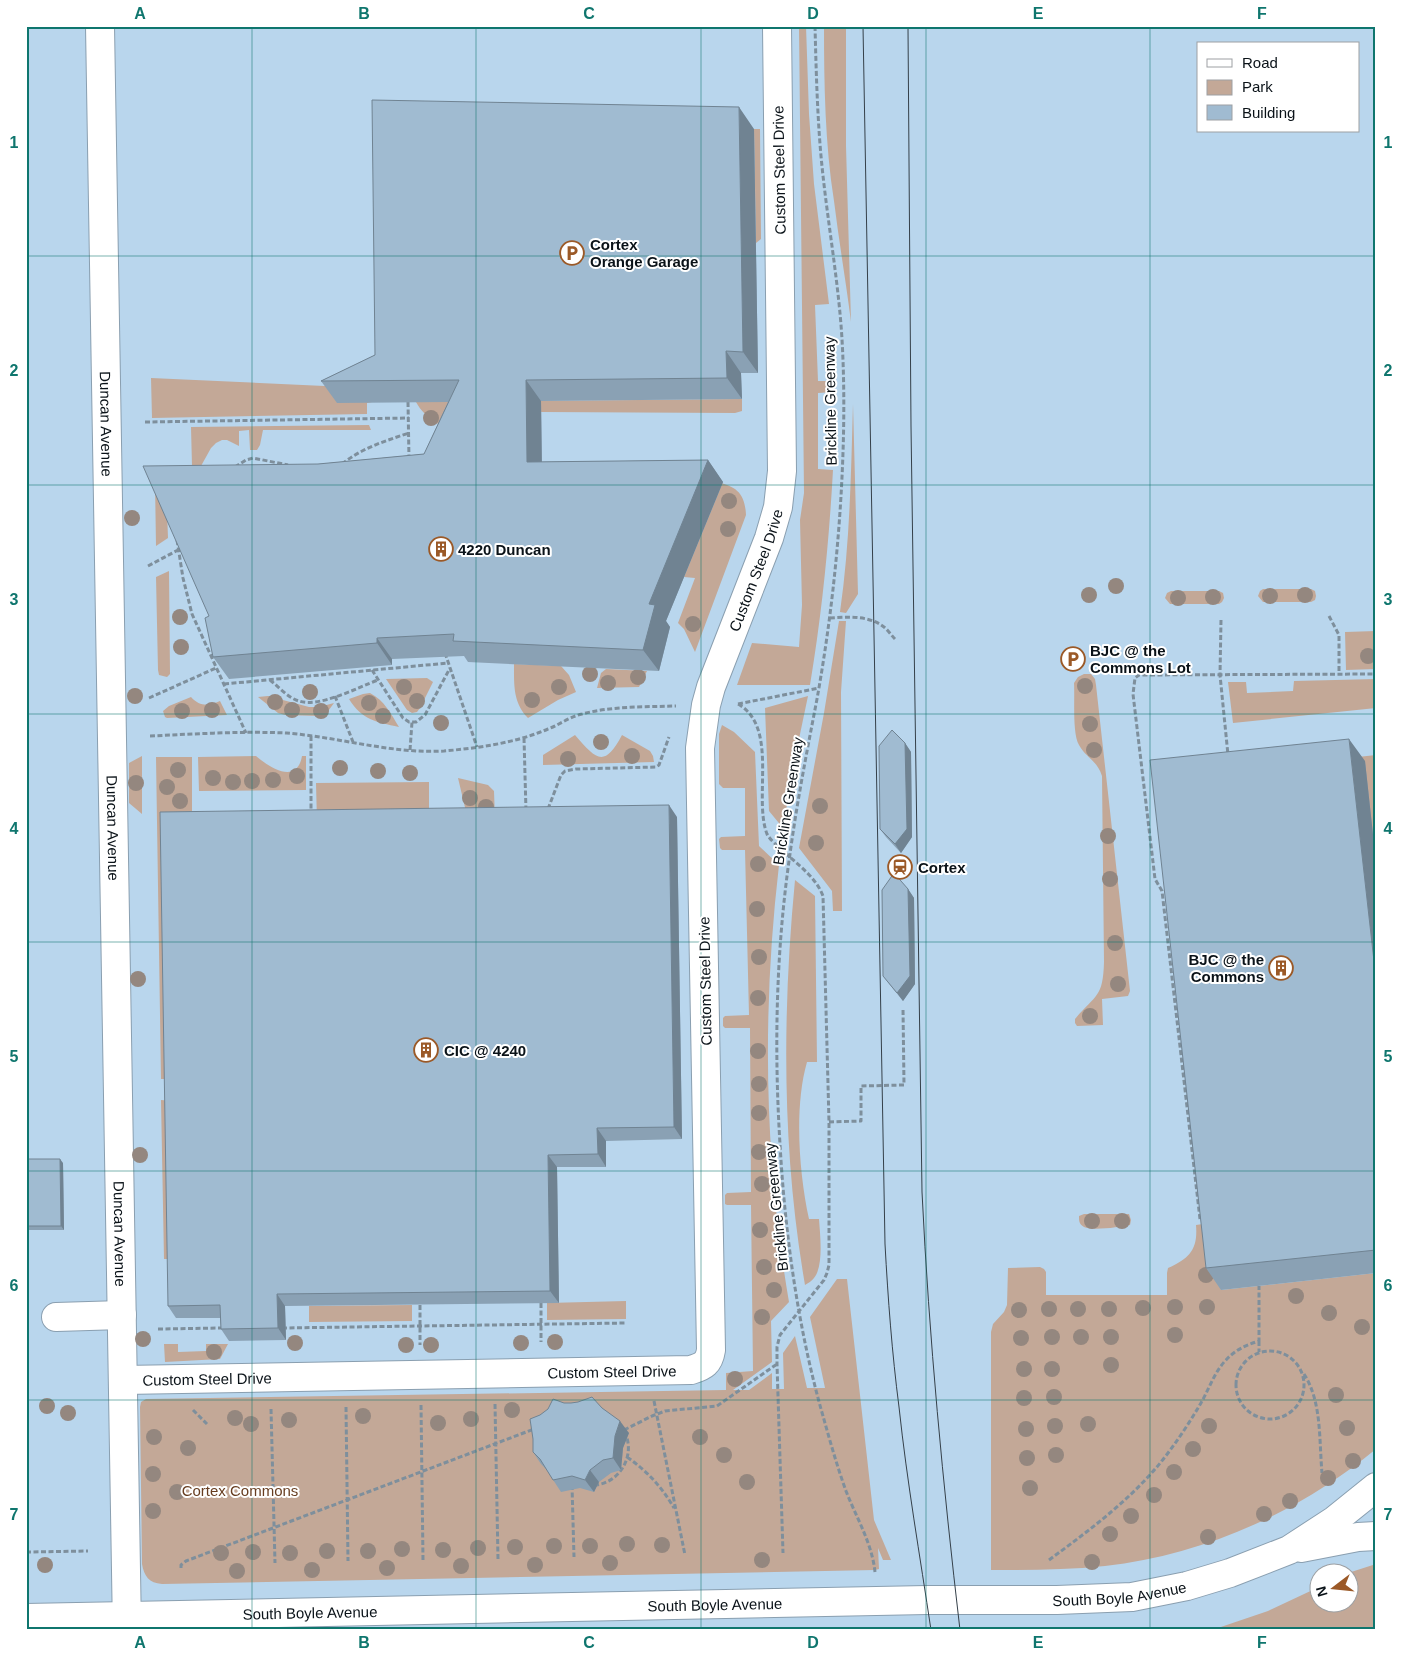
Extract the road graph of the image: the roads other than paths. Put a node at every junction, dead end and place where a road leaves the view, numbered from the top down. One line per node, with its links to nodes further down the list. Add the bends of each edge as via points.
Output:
1 (100, 26): 3 (street, Duncan Avenue)
2 (777, 26): 5 (street, Custom Steel Drive, via 783,439 780,489 769,538 711,687 700,748 710,1359 691,1370)
3 (122, 1315): 4 (street); 5 (street, Duncan Avenue)
4 (56, 1317)
5 (123, 1380): 10 (street, Duncan Avenue)
6 (1376, 1487): 8 (street, South Boyle Avenue, via 1335,1520)
7 (1376, 1536): 8 (street)
8 (1289, 1550): 10 (street, South Boyle Avenue, via 1187,1586 1132,1597)
9 (26, 1618): 10 (street, South Boyle Avenue)
10 (127, 1623)

